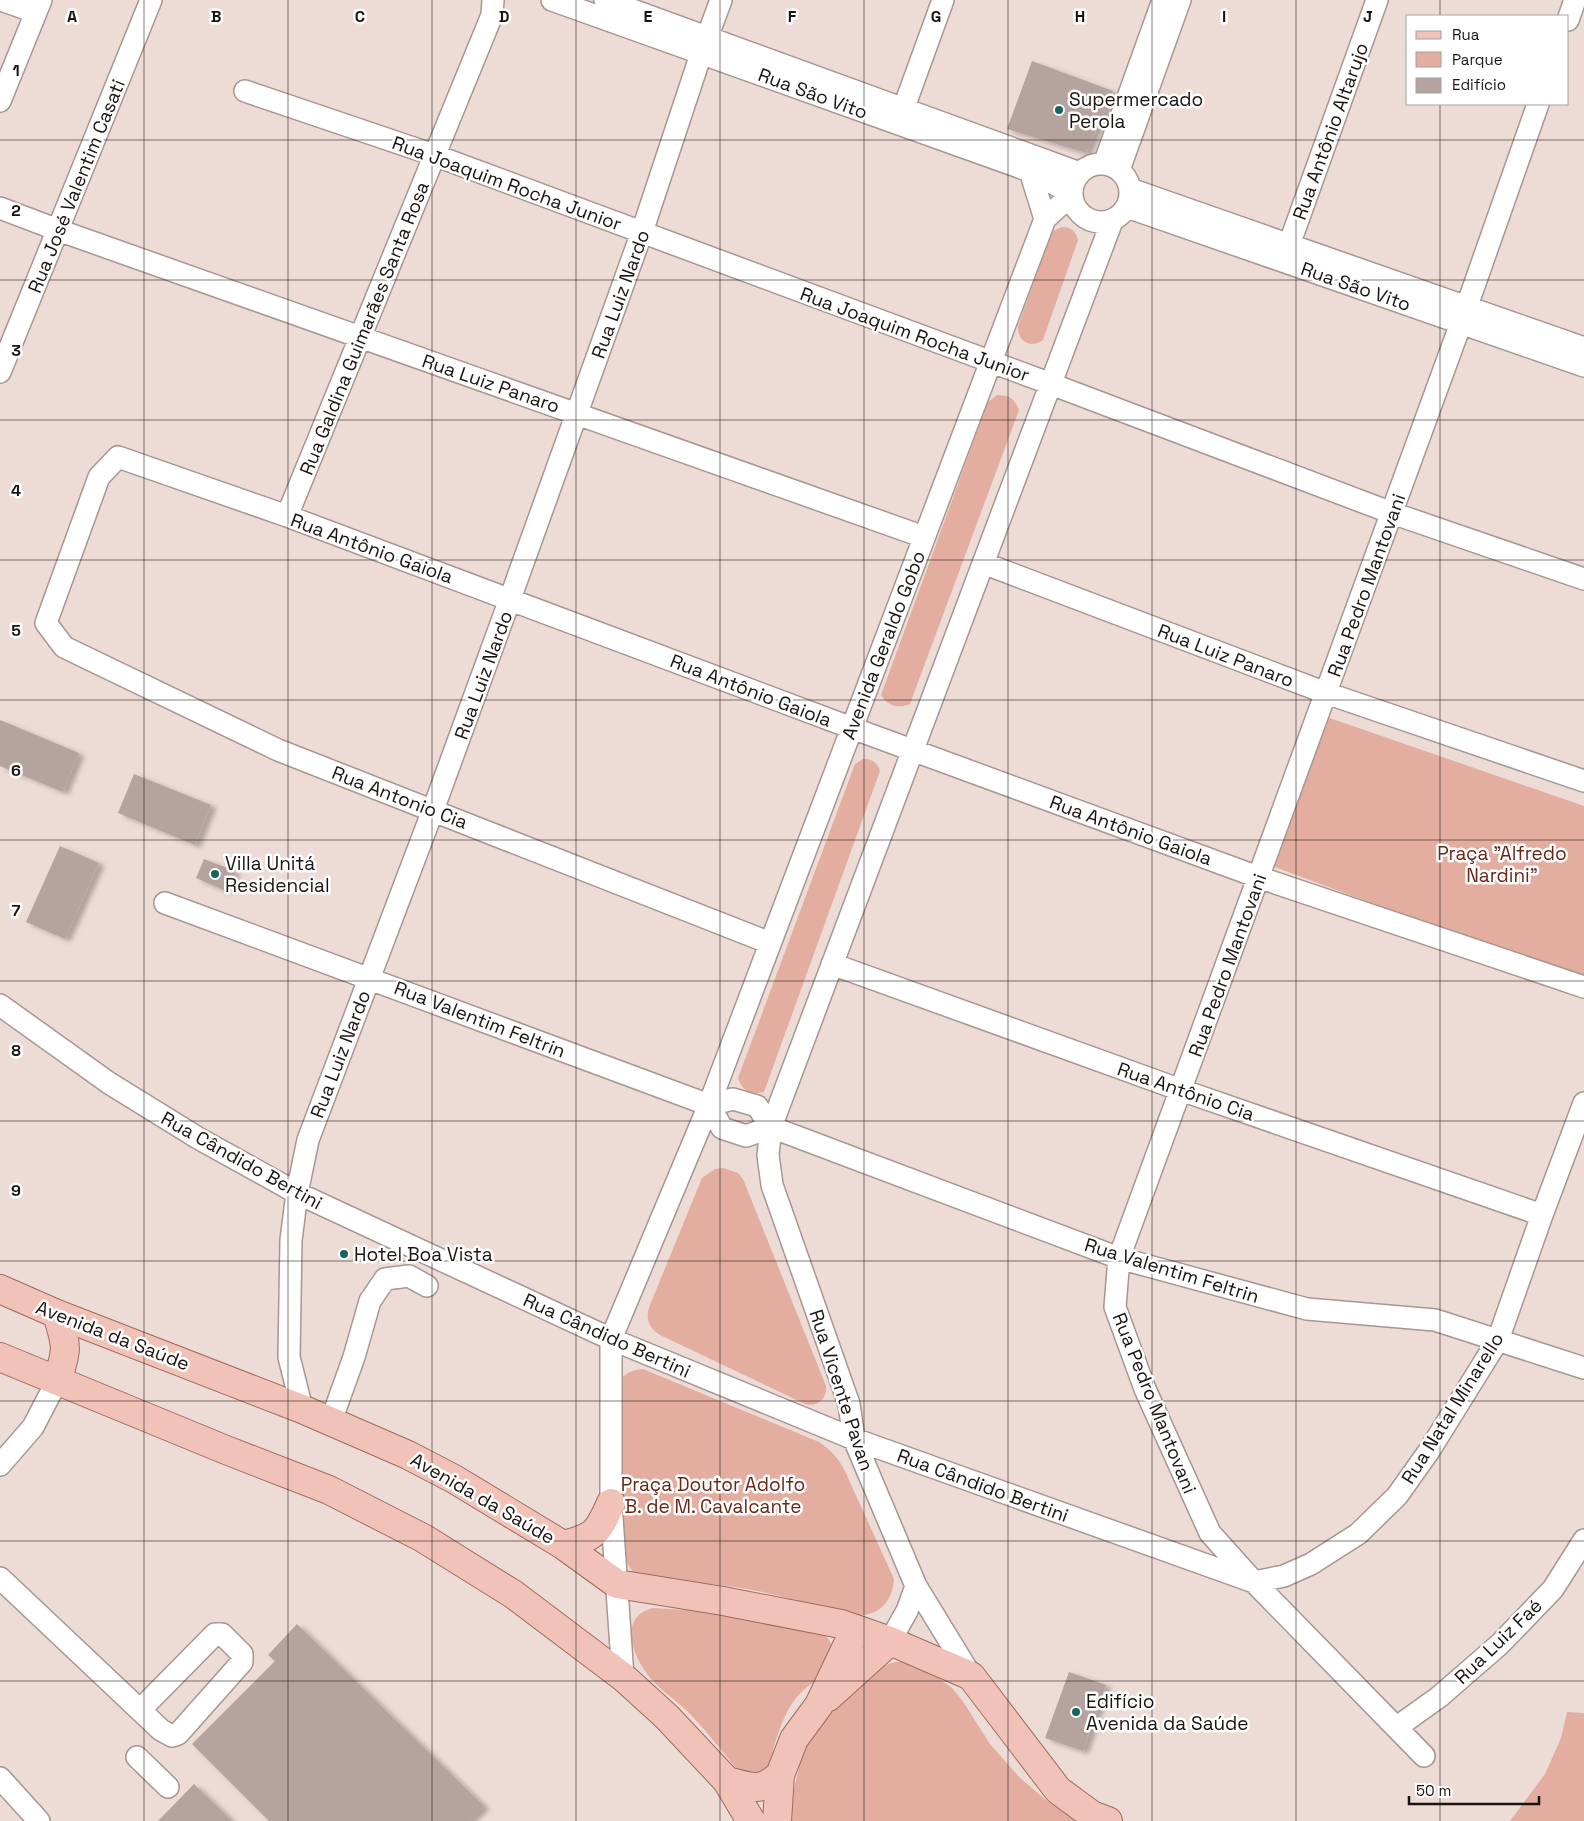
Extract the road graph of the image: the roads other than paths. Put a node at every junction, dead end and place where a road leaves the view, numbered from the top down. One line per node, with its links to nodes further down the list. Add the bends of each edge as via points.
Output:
1 (2, 0): 12 (street)
2 (151, 0): 27 (street, Rua José Valentim Casati)
3 (493, 0): 19 (street, Rua Galdina Guimarães Santa Rosa, via 492,15)
4 (552, 0): 14 (street, Rua São Vito)
5 (606, 0): 14 (street, Rua São Vito)
6 (721, 0): 14 (street, Rua Luiz Nardo)
7 (943, 0): 18 (street)
8 (1163, 0): 20 (street)
9 (1180, 0): 20 (street)
10 (1377, 0): 29 (street, Rua Antônio Altarujo)
11 (1575, 0): 13 (street)
12 (38, 6): 16 (street)
13 (1569, 17)
14 (704, 45): 18 (street, Rua São Vito); 28 (street, Rua Luiz Nardo)
15 (245, 91): 19 (street, Rua Joaquim Rocha Junior)
16 (0, 101)
17 (1538, 105): 30 (street, Rua Pedro Mantovani)
18 (901, 116): 21 (street, Rua São Vito); 22 (street, Rua São Vito)
19 (434, 156): 28 (street, Rua Joaquim Rocha Junior); 31 (street, Rua Galdina Guimarães Santa Rosa)
20 (1111, 167): 22 (street, via 1091,166); 24 (street, via 1127,178)
21 (1030, 171): 23 (street, Rua São Vito); 26 (street)
22 (1080, 173): 23 (street, via 1075,178)
23 (1071, 194): 24 (street, via 1078,213 1094,222 1104,223); 26 (street, Avenida Geraldo Gobo)
24 (1123, 206): 29 (street, Rua São Vito); 36 (street)
25 (0, 208): 27 (street, Rua Luiz Panaro)
26 (1045, 219): 33 (street, Avenida Geraldo Gobo)
27 (58, 230): 31 (street, Rua Luiz Panaro); 35 (street, Rua José Valentim Casati)
28 (642, 232): 33 (street, Rua Joaquim Rocha Junior); 37 (street, Rua Luiz Nardo)
29 (1286, 253): 30 (street, Rua São Vito)
30 (1464, 315): 32 (street, Rua São Vito); 34 (street, Rua São Vito); 38 (street, Rua Pedro Mantovani)
31 (360, 337): 37 (street, Rua Luiz Panaro); 39 (street, Rua Galdina Guimarães Santa Rosa)
32 (1584, 348)
33 (990, 362): 36 (street, Rua Joaquim Rocha Junior); 40 (street, Avenida Geraldo Gobo)
34 (1584, 366)
35 (0, 372)
36 (1051, 384): 38 (street, Rua Joaquim Rocha Junior); 41 (street)
37 (577, 414): 40 (street, Rua Luiz Panaro); 43 (street, Rua Luiz Nardo)
38 (1392, 513): 42 (street, Rua Joaquim Rocha Junior); 45 (street, Rua Pedro Mantovani)
39 (287, 516): 43 (street, Rua Antônio Gaiola); 44 (street, Rua Antônio Gaiola, via 118,457 100,477)
40 (924, 537): 46 (street, Avenida Geraldo Gobo)
41 (984, 563): 45 (street, Rua Luiz Panaro); 47 (street)
42 (1584, 579)
43 (510, 599): 46 (street, Rua Antônio Gaiola); 49 (street, Rua Luiz Nardo)
44 (46, 623): 49 (street, Rua Antonio Cia, via 64,647 269,746)
45 (1326, 693): 48 (street, Rua Luiz Panaro); 50 (street, Rua Pedro Mantovani)
46 (852, 728): 47 (street, Rua Antônio Gaiola); 52 (street, Avenida Geraldo Gobo)
47 (913, 749): 50 (street, Rua Antônio Gaiola); 53 (street)
48 (1584, 781)
49 (434, 810): 52 (street, Rua Antonio Cia); 54 (street, Rua Luiz Nardo)
50 (1258, 877): 55 (street, Rua Antônio Gaiola); 57 (street, Rua Pedro Mantovani)
51 (165, 903): 54 (street, Rua Valentim Feltrin)
52 (770, 943): 59 (street, Avenida Geraldo Gobo)
53 (832, 964): 57 (street, Rua Antônio Cia); 60 (street)
54 (369, 977): 59 (street, Rua Valentim Feltrin); 61 (street, Rua Luiz Nardo, via 308,1140)
55 (1584, 987)
56 (0, 1005): 61 (street, Rua Cândido Bertini, via 108,1083)
57 (1181, 1090): 62 (street, Rua Antônio Cia); 63 (street, Rua Pedro Mantovani)
58 (1584, 1103): 62 (street, Rua Natal Minarello)
59 (709, 1104): 60 (street, via 733,1099 757,1106); 60 (street, via 722,1128 746,1136); 69 (street, Avenida Geraldo Gobo)
60 (771, 1127): 63 (street, Rua Valentim Feltrin); 78 (street, Rua Vicente Pavan, via 768,1154 772,1185 849,1404)
61 (297, 1193): 69 (street, Rua Cândido Bertini); 72 (street, Rua Luiz Nardo, via 291,1240)
62 (1542, 1215): 70 (street, Rua Natal Minarello)
63 (1119, 1258): 70 (street, Rua Valentim Feltrin, via 1307,1310 1435,1320); 84 (street, Rua Pedro Mantovani, via 1114,1307 1145,1389 1210,1533)
64 (427, 1286): 77 (street, via 409,1276 386,1279 370,1301)
65 (0, 1289): 67 (main road, Avenida da Saúde)
66 (0, 1300): 67 (main road, via 14,1306)
67 (30, 1303): 68 (main road, Avenida da Saúde)
68 (57, 1314): 74 (main road, via 66,1355); 75 (main road, Avenida da Saúde)
69 (611, 1339): 78 (street, Rua Cândido Bertini); 80 (street)
70 (1498, 1340): 73 (street, Rua Valentim Feltrin); 84 (street, Rua Natal Minarello, via 1430,1451 1397,1496 1358,1534 1311,1564 1284,1576)
71 (0, 1357): 74 (main road)
72 (289, 1357): 75 (street, Rua Luiz Nardo, via 280,1383); 76 (street, Rua Luiz Nardo)
73 (1584, 1368)
74 (57, 1381): 79 (street, via 33,1427); 90 (main road, via 328,1490 415,1534 513,1594)
75 (260, 1393): 76 (main road, Avenida da Saúde)
76 (302, 1409): 77 (main road, Avenida da Saúde)
77 (331, 1422): 82 (main road, Avenida da Saúde, via 408,1454)
78 (854, 1439): 84 (street, Rua Cândido Bertini); 86 (street, Rua Vicente Pavan)
79 (0, 1465)
80 (611, 1503): 82 (main road, via 600,1527 590,1536); 85 (street)
81 (1584, 1540): 93 (street, Rua Luiz Faé, via 1553,1589 1500,1644 1438,1698)
82 (563, 1545): 85 (main road, Avenida da Saúde)
83 (0, 1578): 92 (street)
84 (1254, 1582): 93 (street, Rua Pedro Mantovani)
85 (618, 1584): 87 (main road, Avenida da Saúde, via 723,1601); 90 (street)
86 (916, 1586): 88 (street, via 907,1611); 89 (street, Rua Vicente Pavan)
87 (854, 1629): 88 (main road, Avenida da Saúde); 91 (main road)
88 (890, 1641): 89 (main road, Avenida da Saúde); 91 (main road)
89 (971, 1676): 103 (main road, via 1058,1790 1092,1815)
90 (623, 1677): 98 (main road, via 667,1717)
91 (819, 1705): 96 (main road, via 794,1739)
92 (140, 1710): 92 (street, via 161,1730 172,1736 178,1734 242,1662 242,1654 222,1634 215,1634)
93 (1396, 1727): 94 (street, Rua Pedro Mantovani)
94 (1424, 1756)
95 (137, 1757): 99 (street)
96 (780, 1775): 98 (main road, via 760,1788); 102 (main road)
97 (0, 1778): 100 (street)
98 (727, 1781): 101 (main road)
99 (168, 1786)
100 (39, 1821)
101 (751, 1821)
102 (777, 1821)
103 (1108, 1821)

